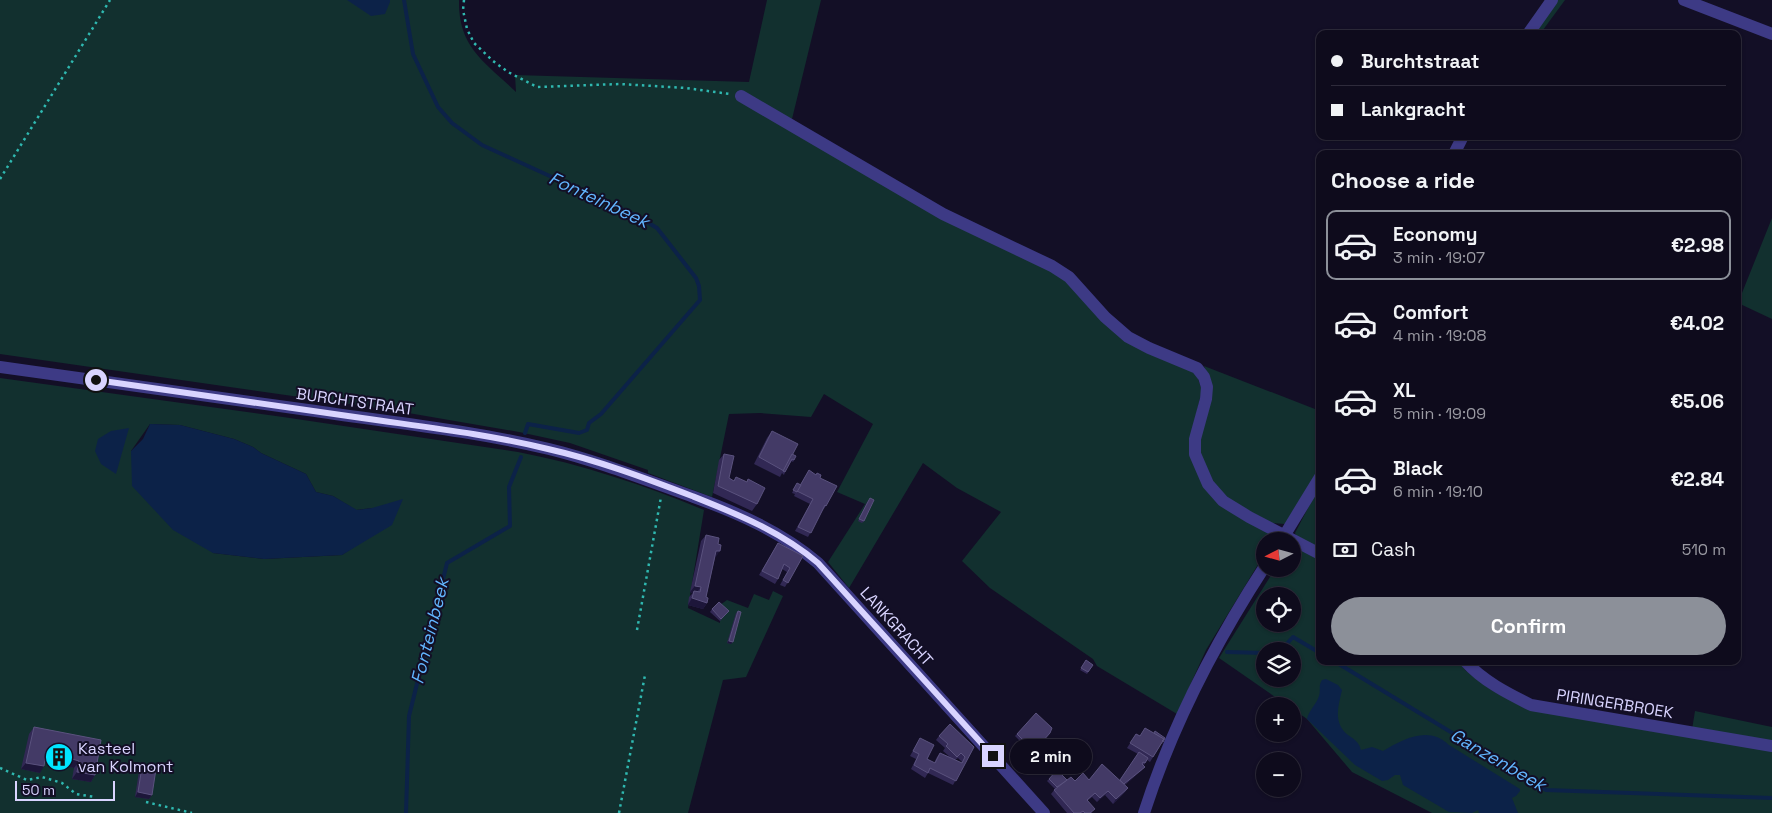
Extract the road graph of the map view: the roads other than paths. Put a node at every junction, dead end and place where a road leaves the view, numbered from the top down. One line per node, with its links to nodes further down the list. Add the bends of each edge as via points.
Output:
1 (1552, 0): 3 (street)
2 (1684, 0): 4 (street)
3 (1531, 30)
4 (1772, 34)
5 (741, 96): 9 (street, via 943,214 1052,266 1069,277 1128,337 1197,368 1207,387 1195,439 1195,454 1208,484 1223,501)
6 (0, 367): 8 (street, BURCHTSTRAAT, via 516,442 596,463)
7 (1316, 484): 10 (street)
8 (698, 498): 16 (street, LANKGRACHT, via 774,531 818,563)
9 (1273, 532)
10 (1287, 532)
11 (1301, 546): 12 (street)
12 (1316, 552)
13 (1257, 578): 17 (street, via 1209,661 1169,744)
14 (1470, 665): 15 (street, PIRINGERBROEK, via 1506,693 1531,705)
15 (1772, 746)
16 (1044, 813)
17 (1144, 813)

